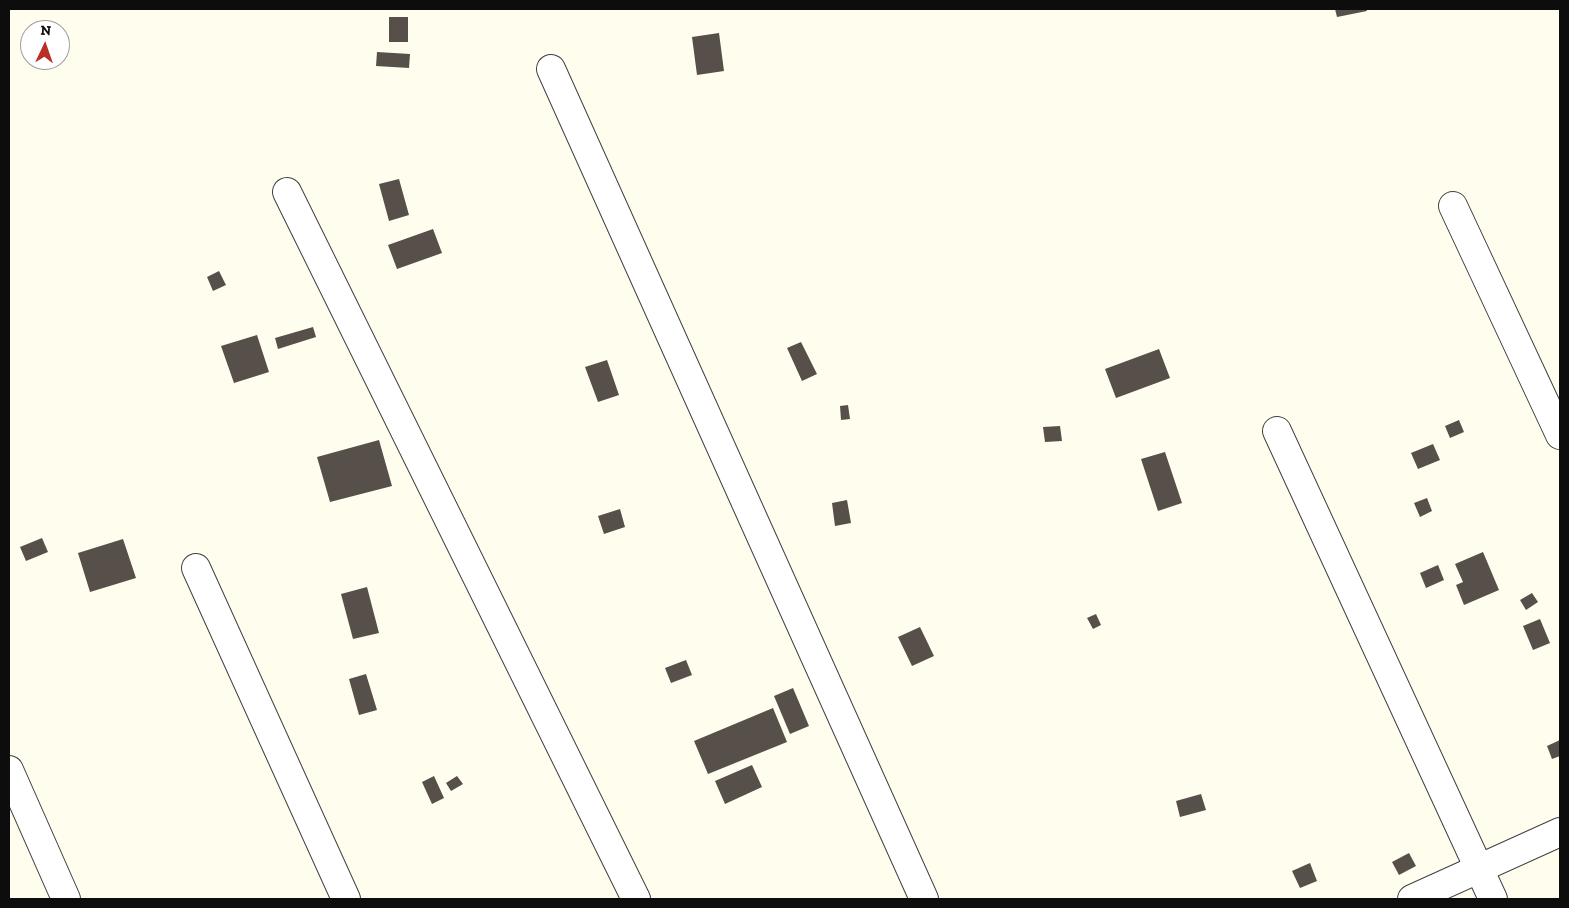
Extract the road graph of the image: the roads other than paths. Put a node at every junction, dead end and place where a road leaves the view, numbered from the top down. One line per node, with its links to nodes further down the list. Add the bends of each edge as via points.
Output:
1 (551, 69): 13 (street)
2 (287, 192): 12 (street)
3 (1453, 206): 5 (street)
4 (1277, 431): 9 (street)
5 (1560, 435)
6 (196, 568): 11 (street)
7 (9, 770): 10 (street)
8 (1560, 832): 9 (street)
9 (1480, 870): 14 (street); 15 (street)
10 (66, 899)
11 (346, 899)
12 (636, 899)
13 (924, 899)
14 (1412, 899)
15 (1493, 899)

